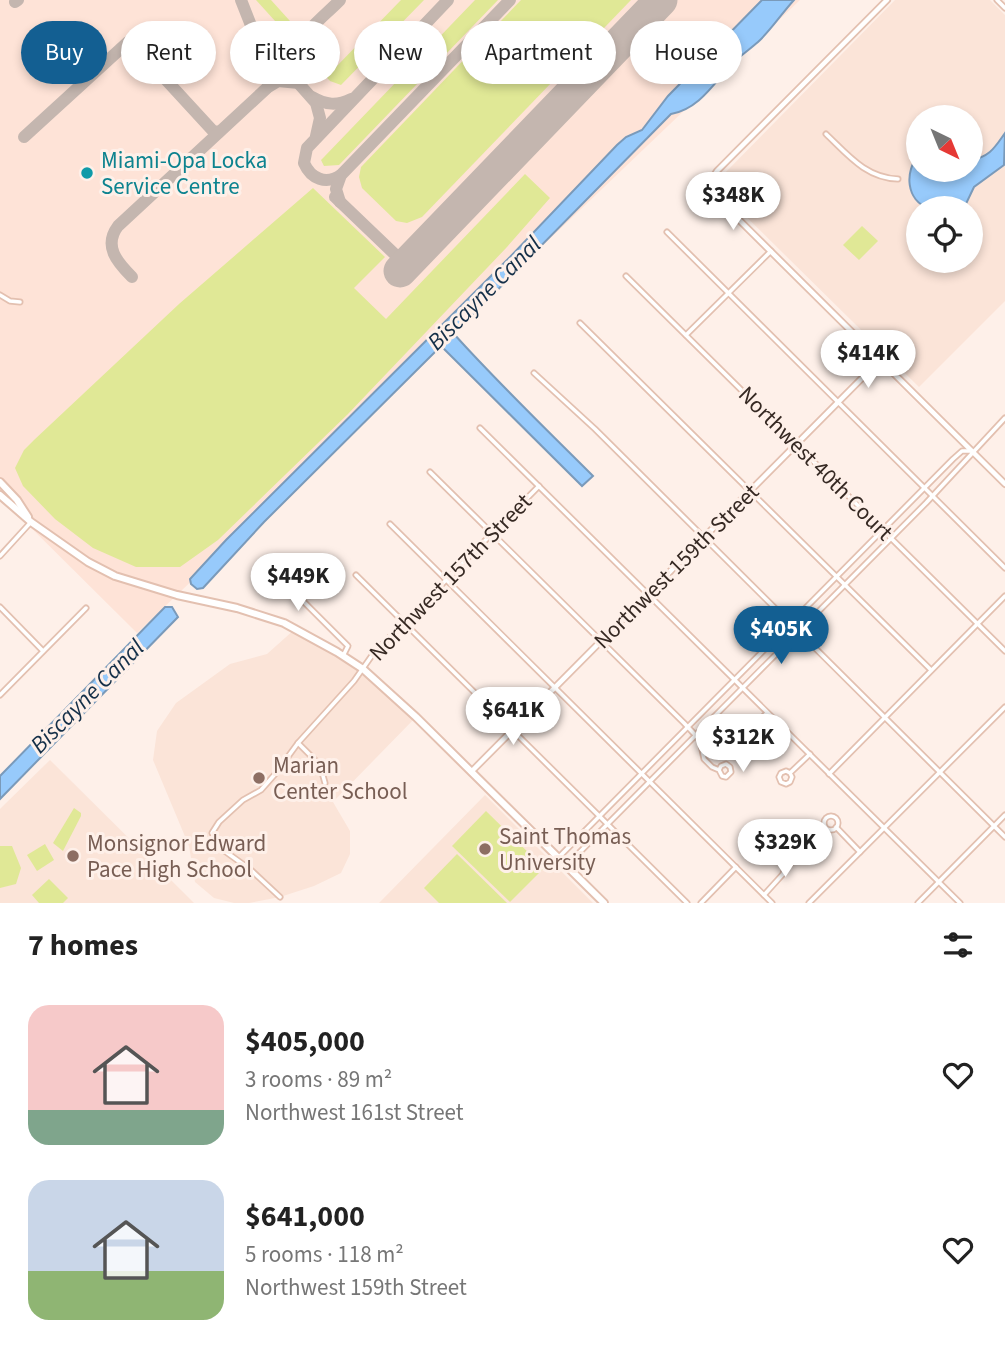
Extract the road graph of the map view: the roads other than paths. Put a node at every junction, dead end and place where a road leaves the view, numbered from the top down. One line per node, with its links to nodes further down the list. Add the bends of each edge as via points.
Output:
1 (887, 0): 7 (street, via 717,171 711,183 715,196)
2 (997, 0): 3 (street)
3 (1005, 8)
4 (826, 134): 5 (street, via 861,167)
5 (898, 179)
6 (667, 232): 9 (street)
7 (771, 251): 9 (street); 14 (street)
8 (626, 276): 13 (street, Northwest 40th Court)
9 (728, 294): 13 (street); 16 (street)
10 (0, 295): 11 (street)
11 (20, 302)
12 (580, 323): 26 (street)
13 (686, 335): 19 (street, Northwest 40th Court)
14 (880, 360): 16 (street, Northwest 159th Street); 20 (street)
15 (534, 373): 33 (street)
16 (839, 402): 19 (street, Northwest 159th Street); 25 (street)
17 (1005, 418): 20 (street)
18 (480, 428): 24 (street)
19 (797, 444): 26 (street, Northwest 159th Street); 31 (street, Northwest 40th Court)
20 (972, 451): 23 (street); 25 (street, via 962,451); 28 (street)
21 (430, 472): 32 (street)
22 (0, 482): 29 (main road)
23 (1005, 484)
24 (538, 486): 32 (street, Northwest 157th Street); 42 (street)
25 (925, 488): 28 (street); 31 (street)
26 (750, 491): 33 (street, Northwest 159th Street); 39 (street)
27 (0, 495): 29 (main road)
28 (933, 495): 34 (street); 37 (street)
29 (31, 522): 35 (street); 53 (main road, via 114,576 284,623)
30 (390, 524): 40 (street)
31 (883, 530): 34 (street, Northwest 40th Court); 39 (street)
32 (491, 533): 40 (street, Northwest 157th Street); 50 (street)
33 (703, 538): 42 (street, Northwest 159th Street); 47 (street)
34 (891, 538): 41 (street); 48 (street, Northwest 40th Court)
35 (0, 556)
36 (269, 567): 53 (street, via 348,646)
37 (1005, 568)
38 (356, 575): 46 (street)
39 (837, 577): 41 (street); 47 (street)
40 (445, 579): 46 (street, Northwest 157th Street); 57 (street)
41 (845, 585): 49 (street); 55 (street)
42 (648, 594): 50 (street, Northwest 159th Street); 56 (street)
43 (1005, 596): 48 (street)
44 (0, 607): 51 (street)
45 (86, 608): 51 (street)
46 (404, 622): 54 (street, Northwest 157th Street); 65 (street)
47 (790, 624): 49 (street); 56 (street)
48 (978, 624): 52 (street, Northwest 40th Court); 55 (street)
49 (798, 632): 58 (street); 62 (street)
50 (601, 641): 57 (street, Northwest 159th Street); 63 (street)
51 (43, 651): 59 (street)
52 (1005, 651)
53 (343, 656): 54 (main road)
54 (363, 669): 67 (street, Northwest 157th Street); 70 (main road)
55 (931, 670): 62 (street)
56 (734, 680): 58 (street); 63 (street)
57 (555, 688): 65 (street, Northwest 159th Street); 73 (street)
58 (743, 688): 61 (street); 66 (street)
59 (0, 695)
60 (1005, 706): 71 (street)
61 (767, 712): 64 (street); 68 (street)
62 (884, 718): 71 (street); 74 (street)
63 (688, 727): 66 (street); 73 (street)
64 (752, 727)
65 (513, 730): 70 (street, Northwest 159th Street); 78 (street)
66 (696, 735): 69 (street, via 704,759); 75 (street)
67 (298, 743): 76 (street, via 320,765); 91 (street, Northwest 157th Street, via 261,790 243,800 212,833 219,847)
68 (810, 754): 72 (street); 74 (street)
69 (719, 770)
70 (471, 772): 85 (main road)
71 (940, 772): 80 (street); 82 (street)
72 (790, 773)
73 (642, 774): 75 (street); 78 (street)
74 (829, 774): 82 (street)
75 (650, 782): 79 (street); 87 (street)
76 (325, 783)
77 (1005, 815): 80 (street)
78 (600, 816): 79 (street); 85 (street)
79 (608, 824): 86 (street); 93 (street)
80 (994, 826): 83 (street); 89 (street)
81 (836, 827): 84 (street)
82 (883, 828): 84 (street); 89 (street)
83 (1005, 837)
84 (860, 852): 96 (street)
85 (558, 858): 86 (main road)
86 (566, 866): 92 (main road)
87 (736, 867): 90 (street); 94 (street)
88 (785, 867): 90 (street)
89 (938, 882): 97 (street); 98 (street)
90 (764, 895): 95 (street)
91 (280, 897)
92 (604, 903)
93 (687, 903)
94 (701, 903)
95 (772, 903)
96 (809, 903)
97 (918, 903)
98 (960, 903)

